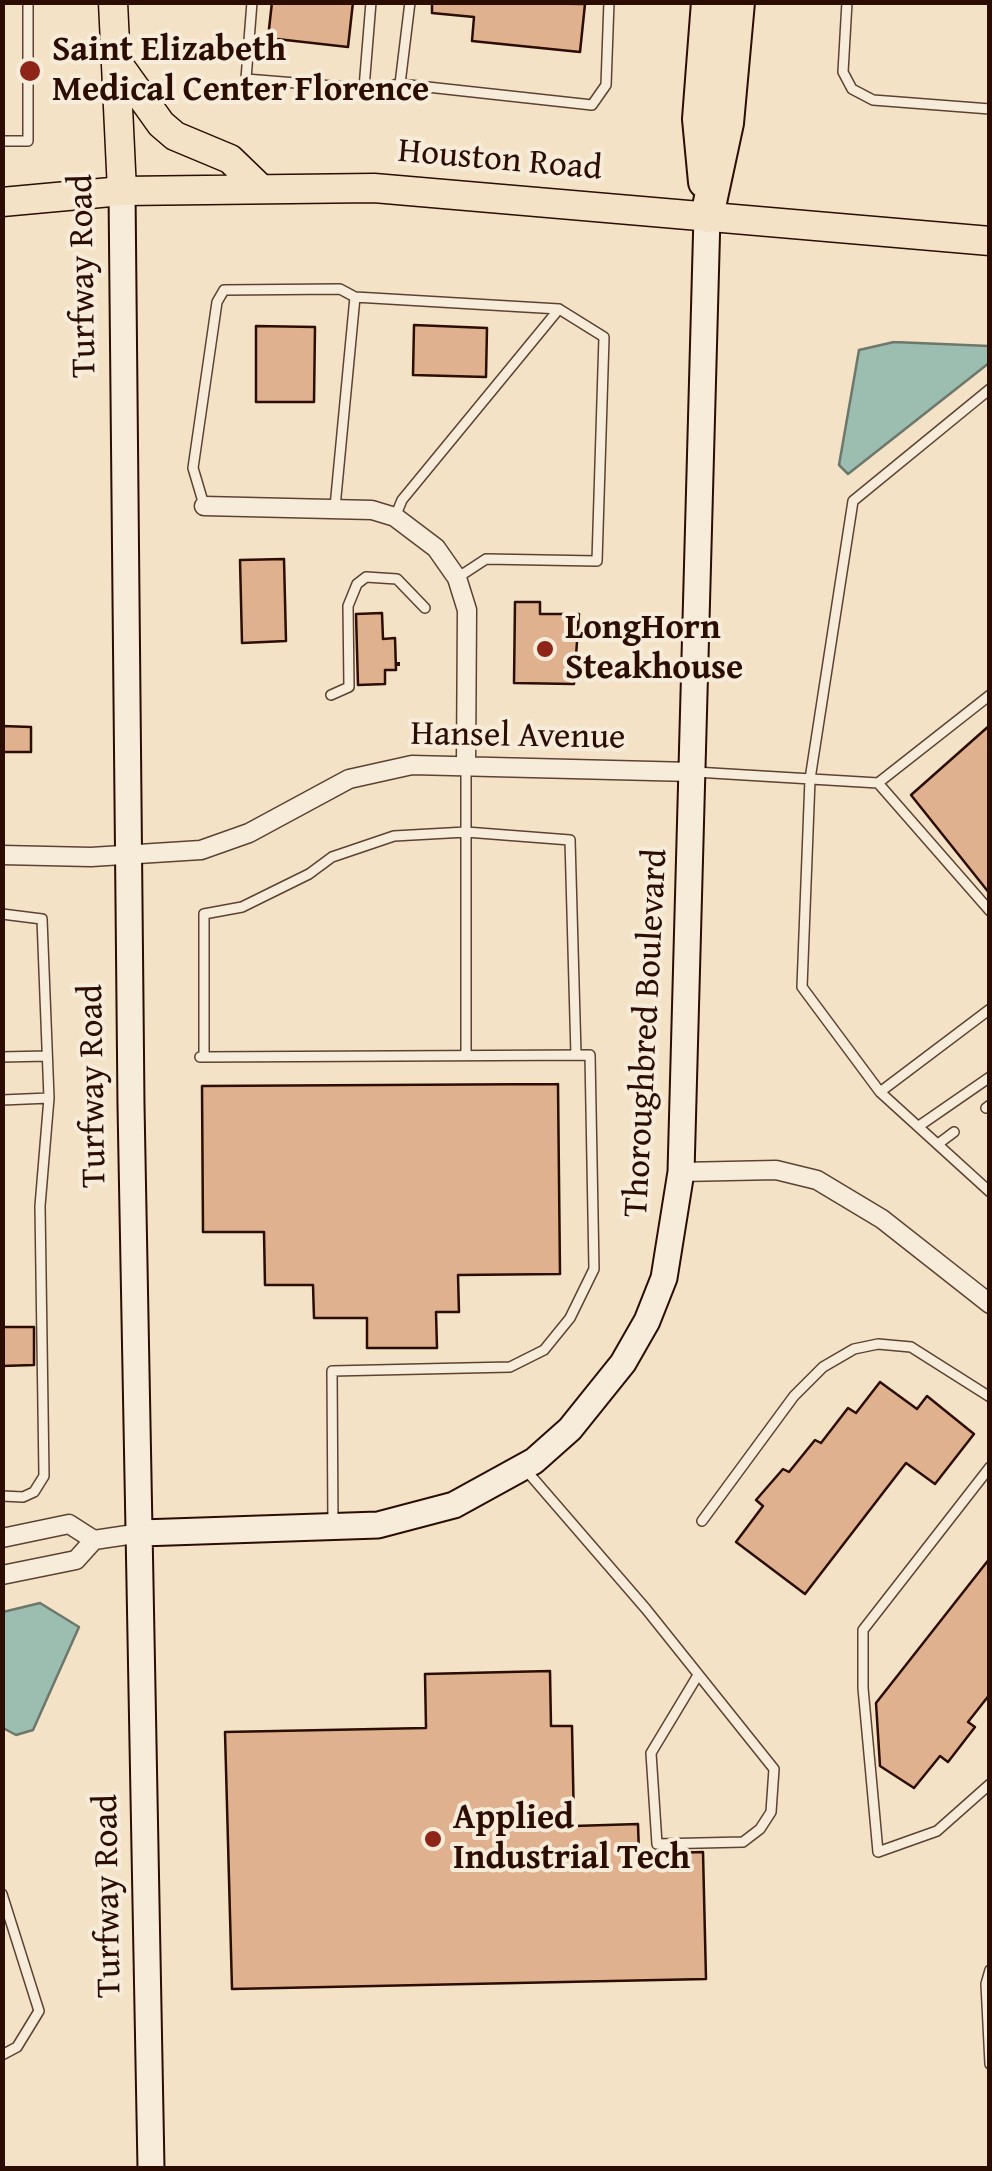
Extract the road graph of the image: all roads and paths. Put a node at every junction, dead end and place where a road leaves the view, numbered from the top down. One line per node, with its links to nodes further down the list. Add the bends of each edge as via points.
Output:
1 (28, 2): 14 (lane, via 28,141)
2 (113, 2): 10 (main road, Turfway Road)
3 (252, 2): 12 (lane, via 246,80)
4 (371, 2): 12 (lane)
5 (410, 2): 11 (lane)
6 (610, 2): 11 (lane, via 606,85 592,104)
7 (708, 2): 18 (highway, via 699,119)
8 (738, 2): 18 (highway, via 727,122)
9 (847, 2): 13 (lane, via 843,72 852,89 874,100)
10 (116, 61): 15 (main road, via 161,124 230,159); 16 (main road, Turfway Road)
11 (400, 84): 12 (lane)
12 (364, 88)
13 (990, 109)
14 (2, 141)
15 (259, 187): 16 (main road, Houston Road); 18 (main road, Houston Road, via 374,188)
16 (122, 191): 17 (main road, Houston Road); 36 (main road, Turfway Road)
17 (2, 202)
18 (708, 216): 19 (main road, Houston Road); 31 (main road, Thoroughbred Boulevard)
19 (990, 241)
20 (355, 297): 21 (lane); 23 (lane, via 340,289 224,290 193,468); 24 (lane)
21 (559, 309): 25 (lane, via 402,500); 26 (lane, via 604,338 597,561 486,558)
22 (990, 388): 32 (lane, via 852,501)
23 (204, 506): 24 (street)
24 (335, 508): 25 (street)
25 (395, 517): 26 (street, via 436,548)
26 (457, 578): 30 (street, via 470,640)
27 (426, 608): 28 (lane, via 397,579 366,577 357,584 348,606 349,687)
28 (331, 695)
29 (990, 696): 33 (lane)
30 (466, 766): 31 (street, Hansel Avenue); 34 (lane); 36 (street, Hansel Avenue, via 412,765 349,779 223,845)
31 (692, 772): 32 (lane); 53 (main road, Thoroughbred Boulevard)
32 (810, 778): 33 (lane); 45 (lane, via 802,988)
33 (878, 783): 37 (lane)
34 (466, 832): 40 (lane); 40 (lane, via 394,836 332,857 242,906 204,914 202,1057); 41 (lane, via 570,840)
35 (2, 855): 36 (street, Hansel Avenue)
36 (129, 856): 62 (main road, Turfway Road)
37 (990, 911)
38 (2, 914): 42 (lane, via 42,919)
39 (990, 1009): 45 (lane)
40 (466, 1053): 41 (lane)
41 (576, 1055): 61 (lane, via 590,1055 594,1269 570,1318 544,1350 510,1367 332,1371)
42 (47, 1056): 43 (lane); 46 (lane)
43 (2, 1057)
44 (990, 1077): 48 (lane)
45 (880, 1092): 48 (lane)
46 (48, 1098): 47 (lane); 59 (lane, via 40,1206 44,1476 24,1497)
47 (2, 1100)
48 (919, 1126): 50 (lane)
49 (954, 1132): 50 (lane)
50 (938, 1144): 52 (lane)
51 (974, 1156): 52 (lane)
52 (962, 1166): 54 (lane)
53 (681, 1172): 55 (street, via 776,1170 817,1180 882,1219); 58 (main road, Thoroughbred Boulevard, via 664,1278 646,1321 598,1398)
54 (987, 1186)
55 (990, 1304)
56 (990, 1397): 60 (lane, via 911,1347 854,1350 823,1367 794,1396)
57 (990, 1466): 67 (lane, via 863,1630 878,1852 937,1831)
58 (523, 1467): 61 (main road, Thoroughbred Boulevard, via 454,1505 378,1525); 66 (lane)
59 (2, 1496)
60 (702, 1520)
61 (332, 1528): 62 (main road, Thoroughbred Boulevard)
62 (141, 1533): 64 (street); 73 (main road, Turfway Road)
63 (2, 1538): 64 (street, via 69,1524)
64 (94, 1540): 65 (street, via 76,1560)
65 (2, 1575)
66 (698, 1675): 66 (lane, via 774,1770 771,1812 742,1842 657,1844 650,1753)
67 (990, 1784)
68 (2, 1894): 69 (lane)
69 (5, 1908): 71 (lane, via 39,2010 17,2047)
70 (990, 1970): 72 (lane)
71 (2, 2055)
72 (990, 2064)
73 (151, 2168)

